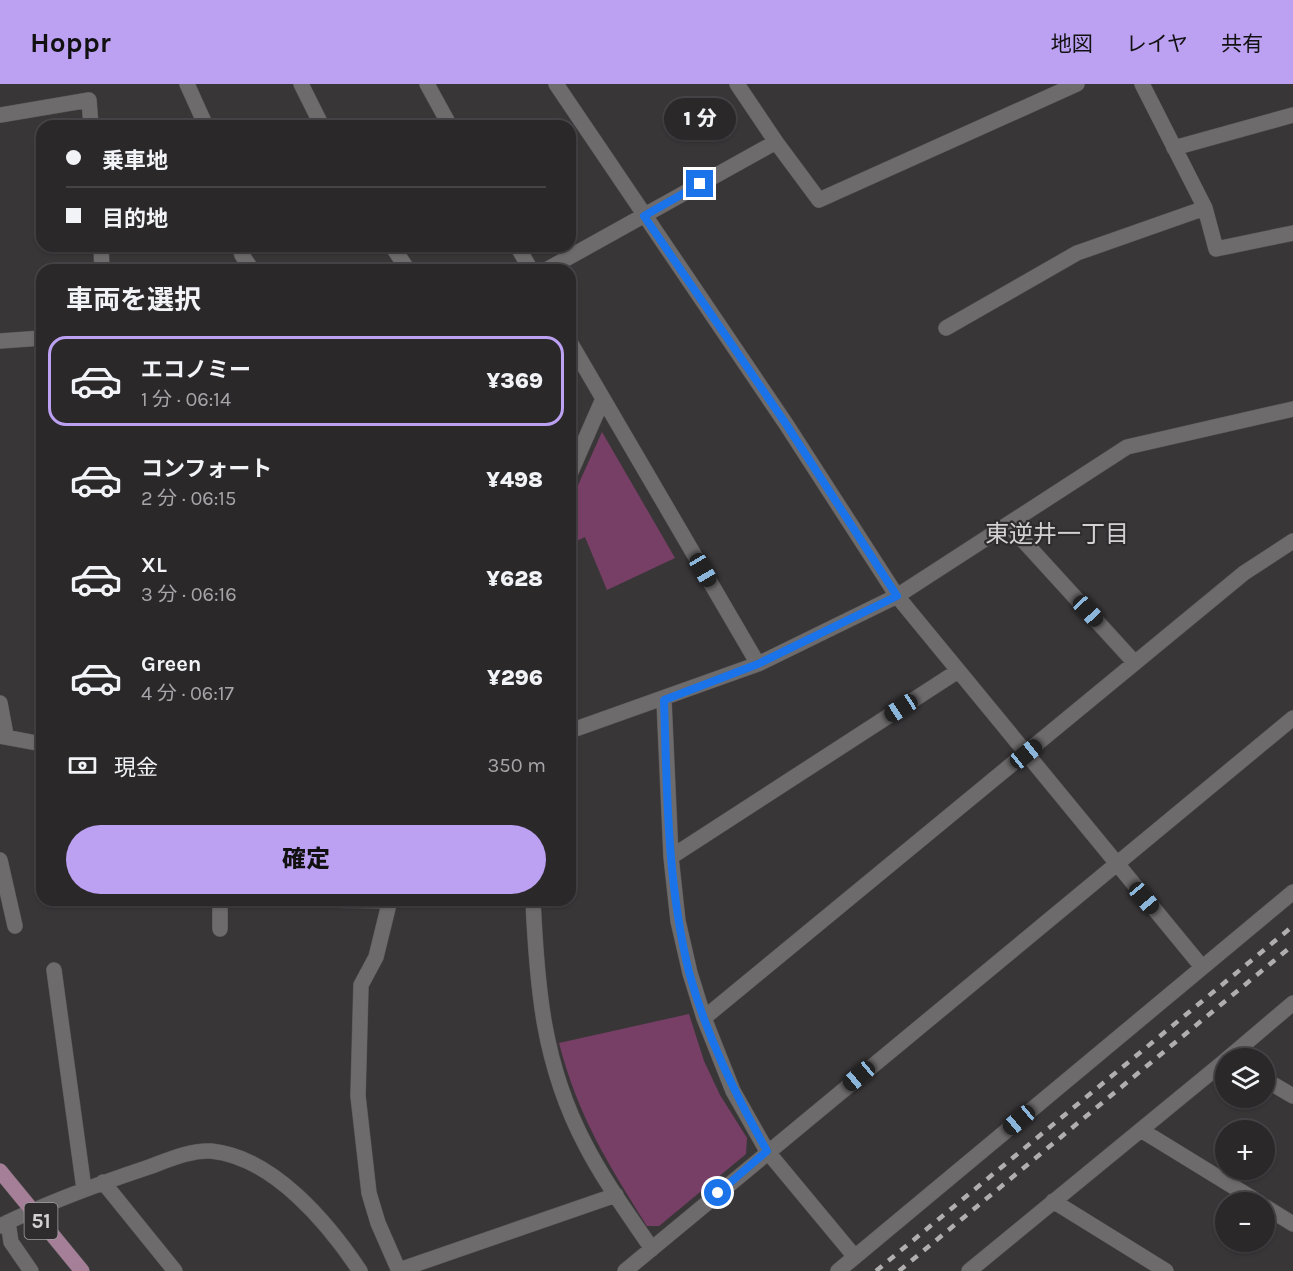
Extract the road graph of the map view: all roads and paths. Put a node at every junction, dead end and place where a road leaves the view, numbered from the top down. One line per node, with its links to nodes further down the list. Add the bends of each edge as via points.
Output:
1 (188, 84): 11 (street)
2 (301, 84): 12 (street)
3 (427, 84): 13 (street)
4 (555, 84): 17 (street)
5 (737, 84): 14 (street)
6 (1077, 84): 14 (street, via 819,200)
7 (1142, 84): 15 (street)
8 (1293, 115): 15 (street)
9 (0, 116): 10 (street, via 89,99)
10 (91, 120)
11 (203, 120)
12 (319, 120)
13 (447, 120)
14 (776, 142): 17 (street)
15 (1174, 148): 16 (street)
16 (1205, 208): 18 (street, via 1216,249); 20 (street, via 1077,253)
17 (644, 216): 19 (street); 29 (street)
18 (1293, 233)
19 (557, 264)
20 (946, 328)
21 (36, 338): 22 (street)
22 (0, 341)
23 (576, 353): 24 (street)
24 (602, 401): 26 (street); 31 (street)
25 (1293, 409): 27 (street, via 1127,447)
26 (576, 460)
27 (1009, 525): 29 (street); 30 (street)
28 (1293, 541): 30 (street, via 1244,573)
29 (897, 596): 31 (street); 32 (street)
30 (1135, 663): 39 (street)
31 (758, 664): 33 (street)
32 (958, 671): 39 (street); 40 (street)
33 (664, 700): 36 (street); 40 (street)
34 (0, 703): 37 (street)
35 (1293, 718): 42 (street)
36 (576, 729)
37 (3, 736): 38 (street)
38 (36, 743)
39 (1026, 754): 42 (street); 52 (street)
40 (670, 857): 52 (street, via 683,942)
41 (0, 860): 47 (street)
42 (1116, 864): 49 (street); 58 (street)
43 (1293, 892): 49 (street)
44 (220, 906): 48 (street)
45 (389, 906): 71 (street, via 376,957 361,985 358,1096 369,1193)
46 (533, 906): 63 (street, via 537,982 548,1045 585,1145)
47 (15, 926)
48 (220, 929)
49 (1202, 967): 70 (street)
50 (54, 970): 61 (street)
51 (1293, 1003): 53 (street)
52 (704, 1018): 58 (street, via 733,1091)
53 (1242, 1048)
54 (1215, 1070): 57 (street)
55 (1275, 1085): 56 (street)
56 (1293, 1096)
57 (1141, 1130): 62 (street); 64 (street)
58 (767, 1151): 69 (street); 70 (street)
59 (0, 1171): 65 (main road, 51)
60 (103, 1182): 61 (street); 74 (street); 75 (street, via 183,1155 208,1151 228,1154 265,1172 300,1197 341,1242)
61 (84, 1189): 65 (street)
62 (1242, 1192)
63 (616, 1195): 69 (street); 71 (street)
64 (1053, 1201): 78 (street); 79 (street)
65 (32, 1210): 67 (street); 73 (main road, 51)
66 (1275, 1213): 68 (street)
67 (4, 1224): 72 (street)
68 (1293, 1224)
69 (652, 1249): 76 (street)
70 (855, 1257): 77 (street)
71 (399, 1270)
72 (31, 1271)
73 (82, 1271)
74 (175, 1271)
75 (360, 1271)
76 (625, 1271)
77 (838, 1271)
78 (969, 1271)
79 (1166, 1271)

